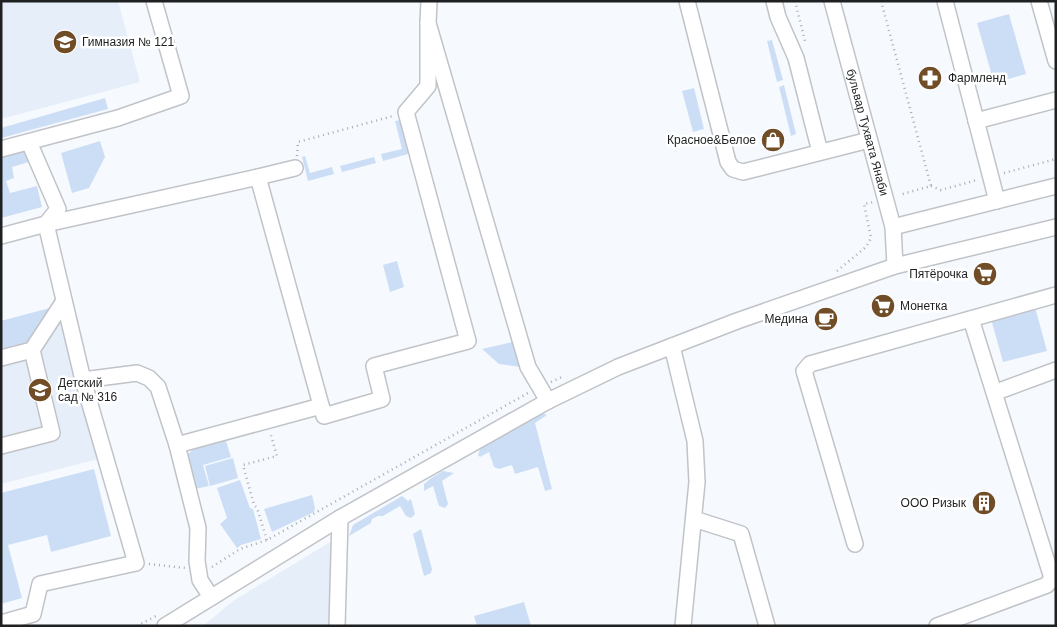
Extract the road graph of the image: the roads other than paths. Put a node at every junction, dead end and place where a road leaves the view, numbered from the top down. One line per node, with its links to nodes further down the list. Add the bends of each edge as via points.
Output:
1 (154, 1): 13 (street, via 181,96 118,118)
2 (429, 1): 8 (street)
3 (687, 1): 15 (street, via 730,167 743,172)
4 (774, 1): 15 (street, via 796,58)
5 (832, 1): 12 (street, бульвар Тухвата Янаби)
6 (945, 1): 11 (street)
7 (1039, 1): 9 (street)
8 (428, 23): 34 (street, via 528,366); 35 (street, via 428,86 406,112 468,341 374,366 382,399 324,416)
9 (1056, 61)
10 (1056, 100): 11 (street)
11 (976, 121): 19 (street)
12 (870, 140): 15 (street); 21 (street, бульвар Тухвата Янаби)
13 (29, 142): 14 (street); 20 (street, via 58,210)
14 (1, 149)
15 (820, 152)
16 (295, 168): 17 (street)
17 (258, 177): 20 (street); 35 (street)
18 (1056, 186): 19 (street)
19 (997, 201): 21 (street)
20 (46, 224): 23 (street); 26 (street)
21 (893, 227): 24 (street, бульвар Тухвата Янаби)
22 (1056, 227): 24 (street)
23 (1, 236)
24 (895, 266): 28 (street)
25 (1056, 295): 27 (street)
26 (64, 301): 29 (street); 32 (street)
27 (972, 319): 40 (street, via 810,364 804,372); 47 (street, via 1052,578 1047,585)
28 (672, 346): 34 (street, via 618,367); 39 (street, via 695,442 697,482)
29 (32, 350): 30 (street); 37 (street, via 52,433)
30 (1, 358)
31 (1056, 370): 33 (street)
32 (83, 380): 36 (street, via 137,373 149,378 158,387); 42 (street, via 136,563 40,584 33,614)
33 (999, 391)
34 (548, 401): 38 (street)
35 (321, 406): 36 (street)
36 (177, 445): 41 (street, via 198,528 200,580)
37 (1, 446)
38 (340, 518): 41 (street); 44 (street)
39 (694, 519): 45 (street); 46 (street, via 741,534)
40 (855, 544)
41 (211, 597): 43 (street)
42 (1, 623)
43 (165, 626)
44 (337, 626)
45 (684, 626)
46 (767, 626)
47 (937, 626)

